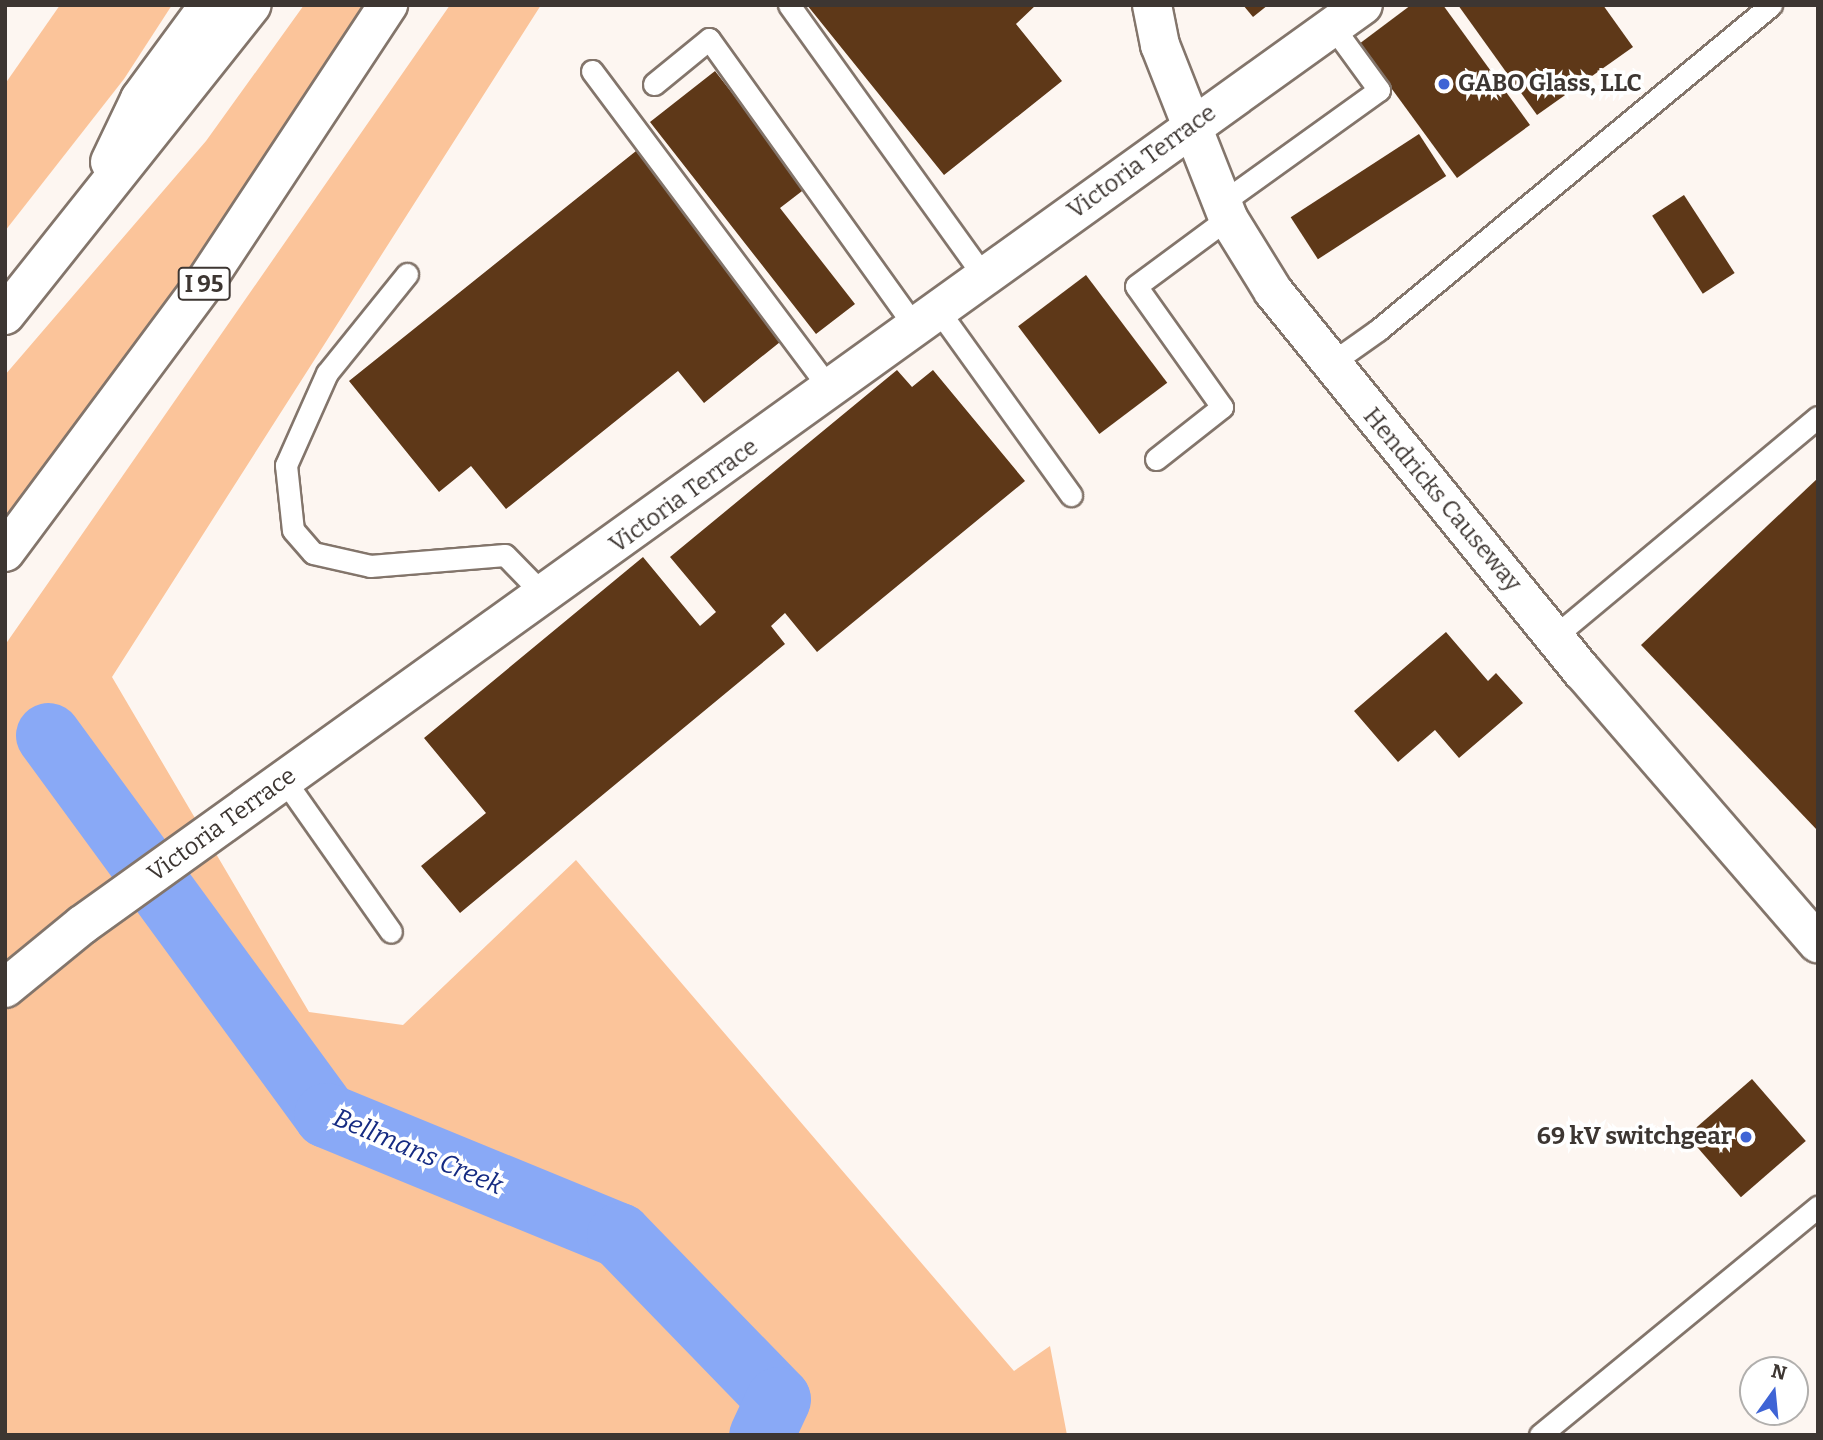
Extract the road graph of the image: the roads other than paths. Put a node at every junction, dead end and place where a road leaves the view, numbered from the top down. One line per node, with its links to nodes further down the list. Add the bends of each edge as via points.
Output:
1 (209, 5): 13 (main road, via 141,99)
2 (252, 5): 13 (main road)
3 (388, 5): 23 (main road, I 95, via 206,281)
4 (789, 5): 15 (lane)
5 (1152, 5): 11 (main road, Hendricks Causeway, via 1160,45)
6 (1363, 5): 8 (main road, Victoria Terrace)
7 (1771, 5): 18 (lane, via 1378,330)
8 (1333, 27): 11 (main road, Victoria Terrace); 12 (lane, via 1379,90)
9 (592, 71): 19 (lane)
10 (654, 84): 17 (lane, via 709,39)
11 (1193, 124): 12 (main road, Hendricks Causeway); 15 (main road, Victoria Terrace)
12 (1226, 210): 18 (main road, Hendricks Causeway, via 1273,291); 21 (lane, via 1198,244 1136,286 1222,407)
13 (81, 223): 16 (main road)
14 (407, 274): 24 (lane, via 327,373 286,465 293,530 313,553 370,566 505,555)
15 (984, 276): 17 (main road, Victoria Terrace)
16 (5, 314)
17 (926, 319): 19 (main road, Victoria Terrace); 22 (lane)
18 (1329, 364): 25 (main road, Hendricks Causeway)
19 (830, 389): 24 (main road, Victoria Terrace)
20 (1818, 417): 25 (lane)
21 (1156, 459)
22 (1071, 495)
23 (5, 552)
24 (545, 596): 26 (main road, Victoria Terrace)
25 (1555, 636): 28 (main road, Hendricks Causeway)
26 (285, 781): 27 (lane); 29 (main road, Victoria Terrace, via 82,925)
27 (391, 932)
28 (1818, 943)
29 (5, 988)
30 (1818, 1207): 31 (lane)
31 (1540, 1435)

